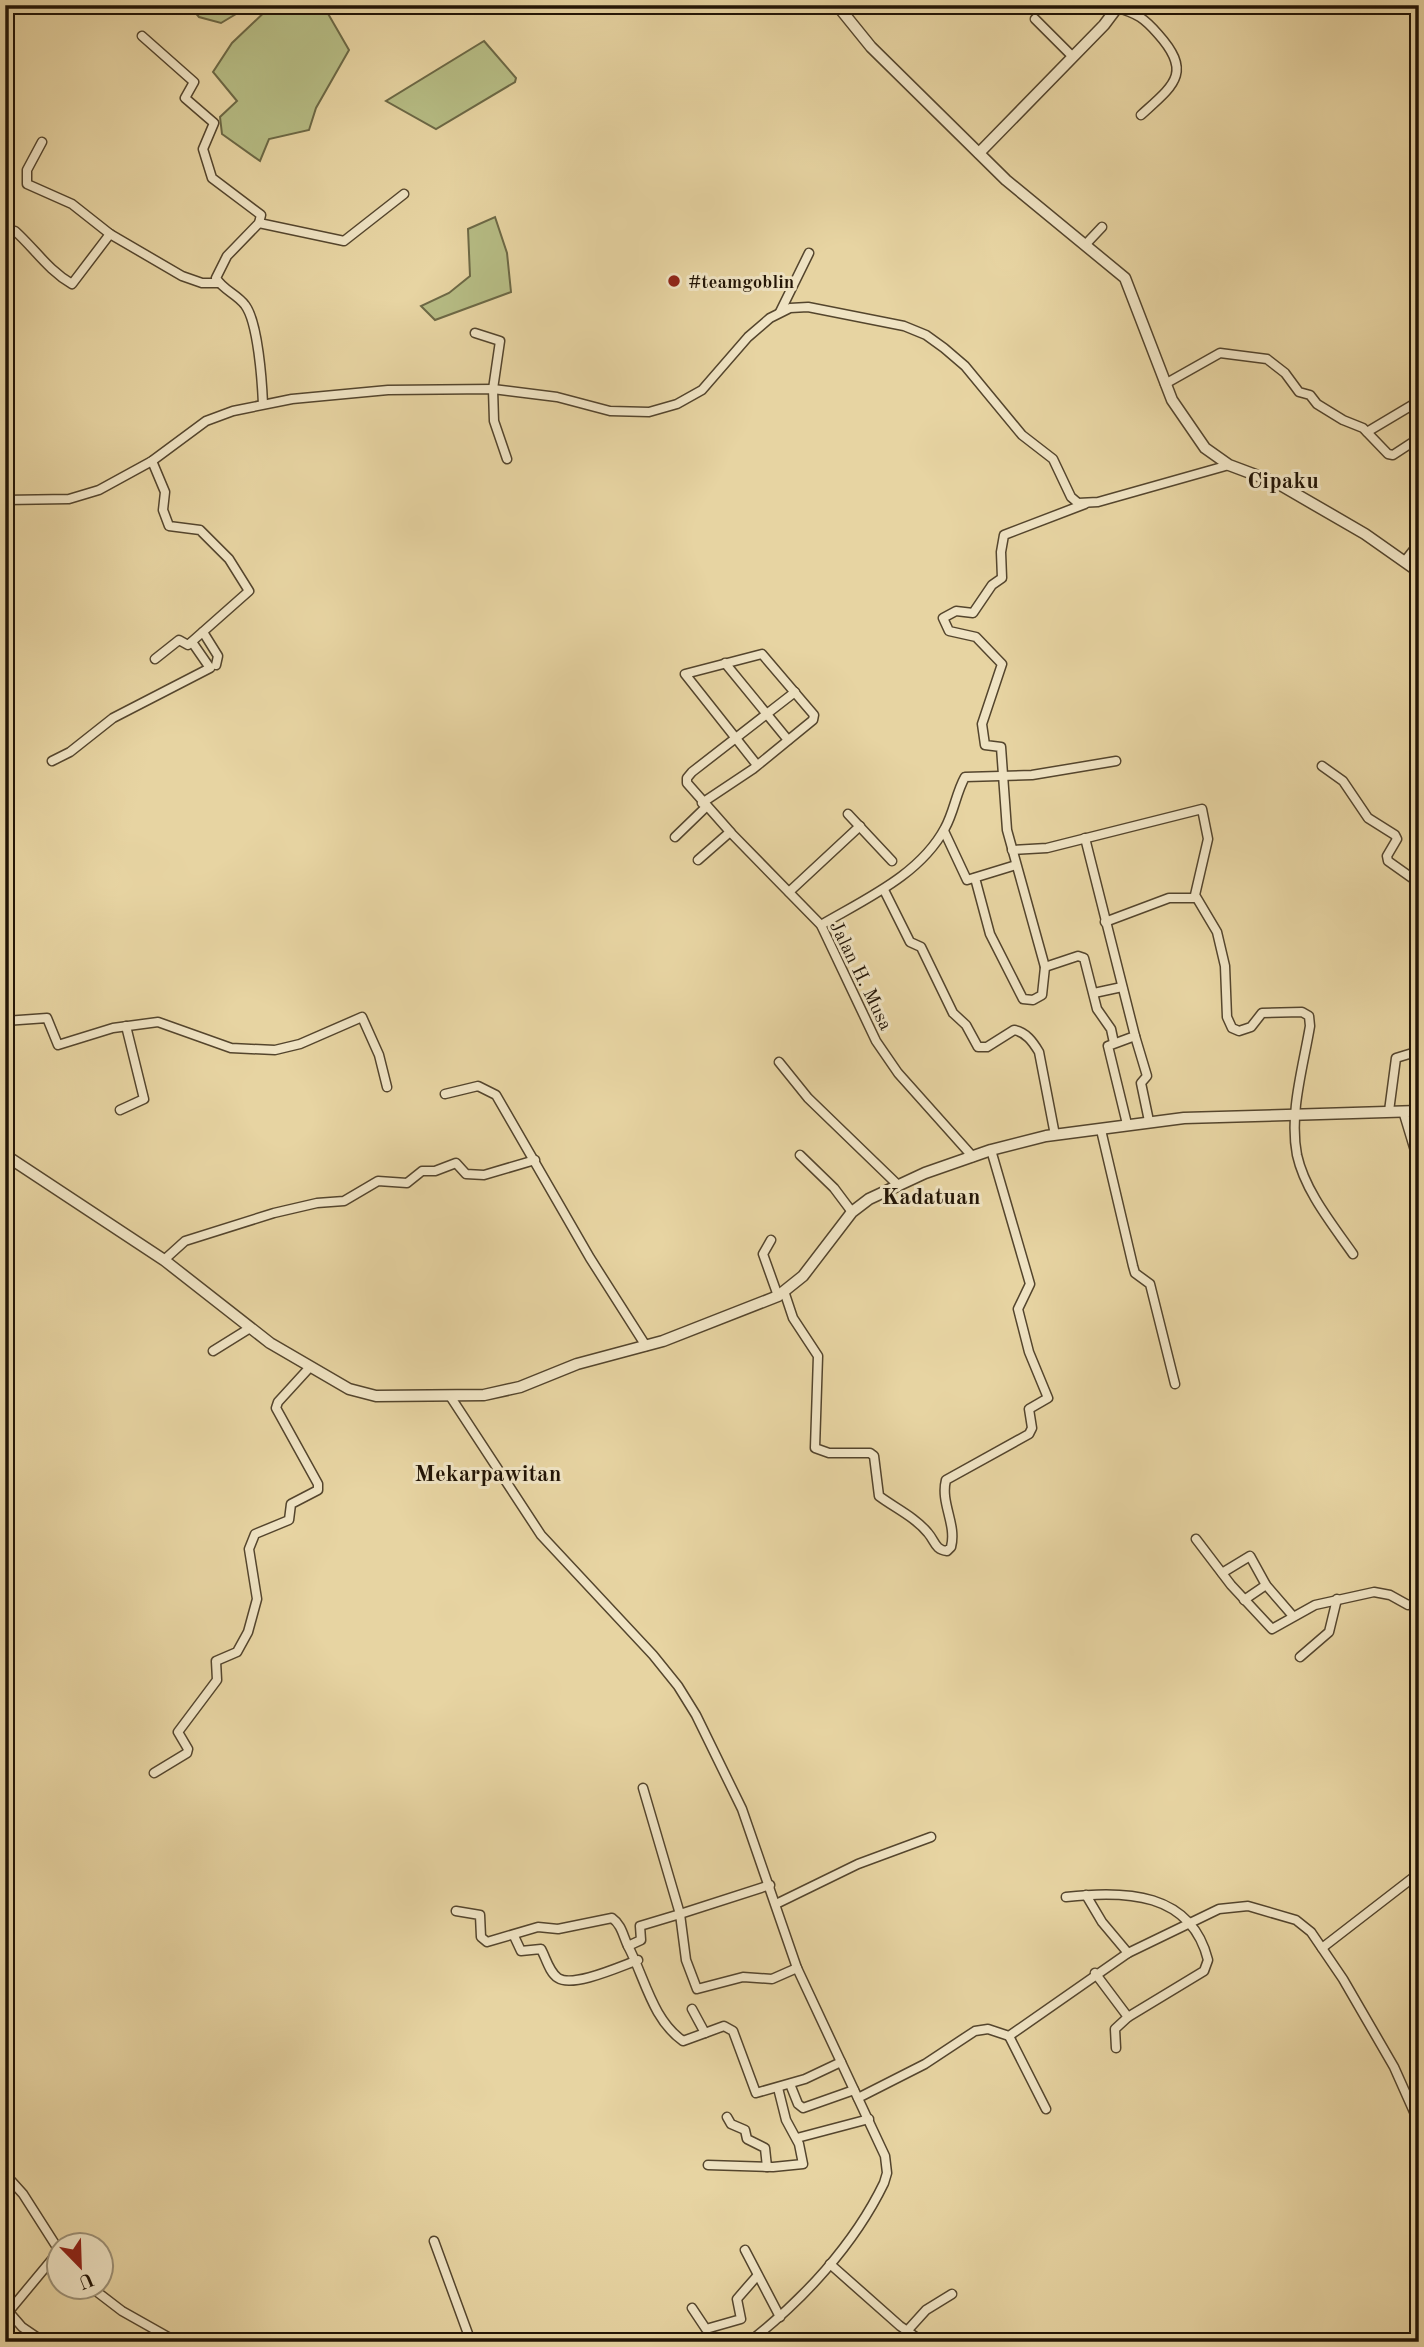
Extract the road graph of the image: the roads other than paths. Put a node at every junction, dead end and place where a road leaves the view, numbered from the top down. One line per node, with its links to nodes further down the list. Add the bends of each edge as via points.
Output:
1 (837, 5): 8 (street, via 877,53)
2 (1118, 7): 5 (street); 6 (street, via 1140,15 1177,57 1172,84)
3 (1035, 19): 5 (street)
4 (142, 36): 10 (street, via 194,82 185,98 214,125 203,145 206,167 220,186 257,209)
5 (1073, 57): 8 (street)
6 (1141, 115)
7 (42, 142): 12 (street, via 27,170 27,184 72,204)
8 (979, 153): 14 (street, via 1035,207)
9 (404, 194): 10 (street, via 344,241)
10 (260, 223): 16 (street, via 220,266)
11 (1102, 227): 14 (street)
12 (110, 234): 13 (street, via 72,285 15,231); 16 (street, via 182,275 202,283)
13 (5, 236)
14 (1085, 246): 19 (street, via 1130,287)
15 (809, 253): 17 (street)
16 (219, 283): 22 (street, via 249,313 259,350)
17 (780, 312): 20 (street, via 748,337 702,390 677,404 649,411 610,411 556,397); 29 (street, via 808,307 840,312 926,335 965,366 1022,435 1053,459 1071,497)
18 (475, 333): 20 (street, via 499,341)
19 (1165, 384): 23 (street, via 1220,353 1256,356 1273,362 1299,392); 27 (street, via 1194,435)
20 (493, 389): 22 (street, via 388,390); 25 (street, via 494,421)
21 (1419, 401): 23 (street)
22 (263, 404): 26 (street, via 206,421)
23 (1367, 432): 24 (street, via 1391,455)
24 (1419, 438)
25 (507, 459)
26 (152, 461): 28 (street, via 69,499); 33 (street, via 166,495 163,512 169,526 200,530 229,559 248,589 248,594)
27 (1229, 465): 29 (street); 31 (street, via 1277,483)
28 (5, 500)
29 (1085, 504): 46 (street, via 1004,535 1002,578 973,613 956,611 944,622 957,635 976,637 1002,664 982,726 985,745 1000,749)
30 (1419, 543): 31 (street)
31 (1405, 561): 32 (street)
32 (1419, 572)
33 (203, 632): 34 (street); 37 (street, via 218,656)
34 (192, 642): 35 (street, via 186,646 179,640); 42 (street, via 210,668 110,720)
35 (155, 659)
36 (725, 663): 38 (street, via 762,654); 39 (street); 40 (street, via 685,674)
37 (216, 665)
38 (795, 692): 39 (street); 41 (street, via 814,718)
39 (768, 715): 40 (street); 41 (street)
40 (735, 738): 44 (street); 47 (street, Jalan H. Musa, via 687,778)
41 (788, 740): 44 (street)
42 (52, 761)
43 (1116, 761): 46 (street)
44 (757, 765): 47 (street)
45 (1322, 766): 59 (street, via 1343,781 1368,818 1395,835 1388,861)
46 (1004, 777): 50 (street, via 965,777); 54 (street)
47 (704, 805): 51 (street, Jalan H. Musa); 52 (street)
48 (848, 814): 49 (street)
49 (860, 825): 56 (street); 61 (street)
50 (944, 831): 58 (street, via 965,879); 60 (street)
51 (730, 832): 55 (street); 61 (street, Jalan H. Musa)
52 (675, 837)
53 (1084, 838): 54 (street, via 1047,848); 62 (street, via 1200,808 1208,839); 63 (street)
54 (1012, 850): 57 (street)
55 (698, 860)
56 (892, 861)
57 (1016, 865): 58 (street); 65 (street)
58 (975, 878): 65 (street, via 990,934 1023,999 1042,995)
59 (1419, 883)
60 (884, 890): 64 (street); 84 (street, via 910,942 921,947 953,1013 978,1047 987,1047 1014,1030 1034,1043)
61 (789, 892): 64 (street, Jalan H. Musa)
62 (1195, 898): 63 (street, via 1169,898); 80 (street, via 1218,936 1232,1028 1251,1027 1262,1013 1302,1012 1309,1016)
63 (1105, 922): 66 (street)
64 (821, 925): 88 (street, Jalan H. Musa, via 876,1041 898,1073)
65 (1045, 967): 67 (street, via 1082,956)
66 (1122, 987): 67 (street); 70 (street)
67 (1094, 993): 71 (street)
68 (5, 1021): 69 (street, via 47,1018 58,1045)
69 (126, 1026): 74 (street, via 158,1022 231,1048 275,1050 362,1017); 76 (street, via 144,1099)
70 (1135, 1036): 71 (street); 81 (street, via 1147,1076 1140,1083)
71 (1114, 1044): 82 (street, via 1108,1049)
72 (1419, 1051): 77 (street, via 1395,1060)
73 (779, 1062): 91 (street, via 808,1098)
74 (387, 1087)
75 (445, 1094): 89 (street, via 478,1086 491,1090)
76 (120, 1110)
77 (1389, 1111): 78 (street); 80 (street)
78 (1403, 1111): 79 (street); 90 (street)
79 (1419, 1111)
80 (1295, 1114): 81 (street); 94 (street, via 1300,1165 1322,1210)
81 (1150, 1121): 82 (street)
82 (1127, 1124): 83 (street)
83 (1101, 1129): 84 (street); 101 (street, via 1135,1273 1150,1284)
84 (1055, 1135): 85 (street)
85 (991, 1150): 88 (street); 96 (street, via 1030,1283 1018,1306 1027,1349 1048,1398 1029,1409 1029,1434 946,1480 943,1493 953,1532 947,1551 937,1547 921,1525 879,1496 874,1456 815,1448 818,1356)
86 (800, 1154): 92 (street)
87 (5, 1155): 95 (street)
88 (973, 1157): 91 (street)
89 (535, 1160): 95 (street, via 484,1175 466,1174 456,1163 422,1171 407,1183 378,1181 344,1201 317,1202 185,1241); 98 (street)
90 (1419, 1164)
91 (899, 1186): 92 (street)
92 (852, 1212): 96 (street, via 803,1276)
93 (771, 1240): 96 (street, via 763,1254)
94 (1353, 1254)
95 (164, 1260): 97 (street)
96 (781, 1293): 98 (street)
97 (250, 1328): 99 (street); 100 (street)
98 (646, 1346): 102 (street, via 577,1364 505,1392)
99 (213, 1351)
100 (310, 1367): 102 (street, via 366,1395); 111 (street, via 276,1408 318,1490 291,1504 289,1520 255,1534 249,1549 257,1599 248,1632 238,1650 216,1661 217,1680 178,1732 187,1753)
101 (1175, 1384)
102 (450, 1396): 115 (street, via 541,1535 678,1686 715,1749)
103 (1196, 1539): 104 (street)
104 (1222, 1573): 105 (street, via 1250,1556); 107 (street)
105 (1266, 1585): 107 (street); 109 (street)
106 (1337, 1599): 108 (street, via 1382,1592 1408,1605); 109 (street); 110 (street, via 1329,1632)
107 (1244, 1600): 109 (street, via 1272,1629)
108 (1419, 1602)
109 (1292, 1615)
110 (1300, 1657)
111 (154, 1773)
112 (643, 1788): 120 (street)
113 (931, 1837): 118 (street, via 858,1864)
114 (1419, 1873): 124 (street)
115 (770, 1885): 118 (street); 120 (street)
116 (1086, 1895): 117 (street); 121 (street, via 1148,1898); 125 (street)
117 (1066, 1897)
118 (776, 1904): 127 (street)
119 (456, 1912): 122 (street, via 480,1915 484,1941)
120 (680, 1914): 123 (street, via 639,1926 640,1940); 127 (street, via 686,1960 696,1989 743,1977 772,1979)
121 (1192, 1923): 124 (street, via 1219,1909 1248,1906 1296,1920); 125 (street); 130 (street, via 1208,1966)
122 (514, 1936): 123 (street, via 535,1928 558,1929 609,1917 619,1924); 126 (street, via 520,1950 541,1949 554,1975 563,1980 579,1980)
123 (628, 1946): 126 (street)
124 (1322, 1948): 141 (street, via 1394,2067)
125 (1128, 1952): 128 (street)
126 (638, 1961): 131 (street, via 654,2006 679,2038 685,2041)
127 (797, 1968): 134 (street)
128 (1095, 1973): 130 (street); 132 (street)
129 (692, 2010): 131 (street)
130 (1128, 2017): 133 (street, via 1115,2029)
131 (705, 2033): 136 (street, via 730,2027 754,2092)
132 (1009, 2036): 137 (street, via 988,2029 975,2031 925,2064); 138 (street)
133 (1116, 2048)
134 (841, 2063): 135 (street); 137 (street)
135 (790, 2084): 136 (street); 137 (street, via 803,2108)
136 (778, 2088): 142 (street, via 786,2120)
137 (856, 2094): 140 (street)
138 (1046, 2109)
139 (727, 2117): 144 (street, via 744,2130 747,2139 765,2148)
140 (869, 2119): 142 (street); 149 (street, via 887,2173 869,2212)
141 (1419, 2123)
142 (797, 2138): 144 (street, via 803,2164)
143 (708, 2165): 144 (street)
144 (767, 2167)
145 (5, 2174): 146 (street)
146 (47, 2232)
147 (434, 2241): 160 (street)
148 (745, 2250): 151 (street)
149 (830, 2264): 156 (street); 157 (street)
150 (46, 2267): 155 (street)
151 (757, 2276): 154 (street, via 737,2299 741,2319 705,2329); 156 (street)
152 (952, 2294): 157 (street, via 926,2310)
153 (111, 2302): 159 (street)
154 (692, 2308)
155 (7, 2314): 158 (street)
156 (780, 2317): 161 (street)
157 (907, 2331): 162 (street)
158 (44, 2342)
159 (177, 2342)
160 (471, 2342)
161 (748, 2342)
162 (923, 2342)

